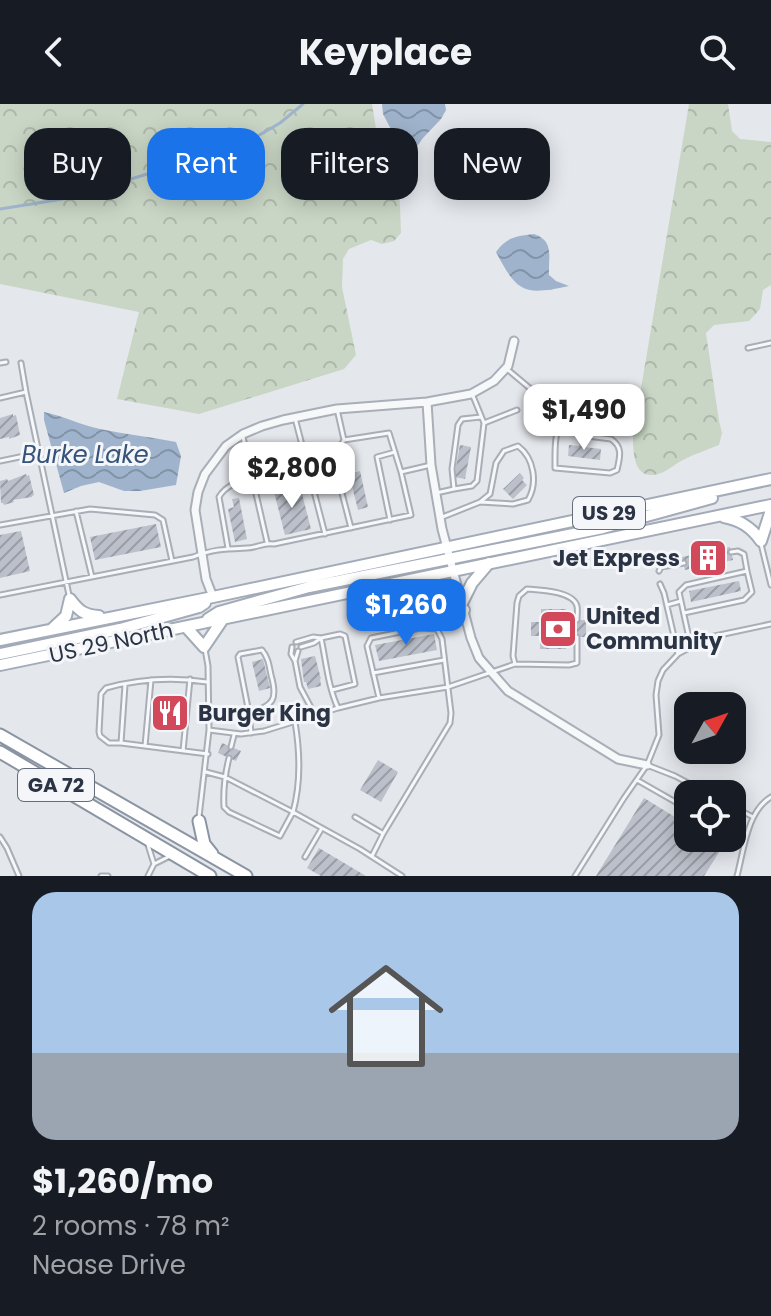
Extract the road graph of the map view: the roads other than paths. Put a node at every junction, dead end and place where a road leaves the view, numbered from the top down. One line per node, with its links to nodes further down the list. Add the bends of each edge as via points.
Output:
1 (514, 341): 7 (street)
2 (771, 343): 3 (lane)
3 (748, 348)
4 (6, 362): 5 (lane)
5 (0, 363)
6 (21, 363): 8 (lane)
7 (506, 368): 9 (street); 16 (lane)
8 (26, 392): 10 (lane); 21 (lane)
9 (471, 394): 11 (street); 14 (lane)
10 (0, 398)
11 (427, 402): 12 (street); 23 (street)
12 (337, 409): 15 (street); 19 (lane)
13 (517, 410): 17 (lane)
14 (481, 417): 17 (lane); 30 (lane, via 462,419 458,425)
15 (295, 418): 18 (street); 26 (lane)
16 (562, 418): 16 (lane, via 555,468 617,470 615,441 579,435)
17 (484, 423): 30 (lane, via 477,481)
18 (243, 434): 24 (lane); 48 (street, via 226,446 198,492)
19 (344, 440): 20 (lane, via 389,433); 41 (lane, via 336,453 337,474)
20 (395, 452): 25 (lane); 39 (lane, via 377,457)
21 (39, 453): 22 (lane); 36 (lane)
22 (0, 461)
23 (431, 465): 25 (lane); 32 (street)
24 (249, 467): 29 (lane); 31 (lane)
25 (401, 472): 39 (lane, via 411,515)
26 (309, 473): 28 (lane); 42 (lane)
27 (771, 479): 46 (main road, US 29)
28 (276, 480)
29 (236, 484): 31 (lane); 45 (lane, via 219,497)
30 (454, 489): 32 (lane)
31 (256, 492): 44 (lane)
32 (436, 493): 38 (street)
33 (480, 502): 33 (lane, via 490,494 504,451 518,446 526,452 533,468 528,500); 38 (lane)
34 (771, 507): 37 (main road, US 29); 43 (main road)
35 (76, 511): 36 (lane); 49 (lane, via 155,515 163,520); 54 (lane)
36 (52, 515): 40 (lane); 57 (lane)
37 (718, 516): 43 (main road, via 739,520); 50 (main road, US 29)
38 (440, 518): 46 (street)
39 (390, 520): 41 (lane)
40 (0, 525)
41 (351, 528): 42 (lane)
42 (325, 534): 44 (lane)
43 (761, 541): 59 (lane)
44 (267, 542): 45 (lane)
45 (228, 548): 48 (lane)
46 (448, 552): 52 (street); 61 (main road, US 29); 70 (main road, via 219,612)
47 (731, 552): 53 (lane, via 744,554)
48 (201, 554): 49 (lane); 61 (street)
49 (172, 562): 54 (lane)
50 (489, 563): 52 (main road, US 29); 65 (main road, via 472,583)
51 (684, 563): 55 (lane, via 661,567)
52 (454, 571): 56 (main road, US 29); 65 (street)
53 (747, 571): 63 (lane, via 686,585 679,592); 66 (lane, via 752,592 744,600)
54 (92, 577): 57 (lane)
55 (661, 577)
56 (400, 582): 65 (main road, via 437,588); 68 (main road, US 29)
57 (67, 583): 60 (lane); 62 (lane)
58 (662, 584): 64 (lane)
59 (771, 585)
60 (0, 595)
61 (213, 597): 67 (main road, US 29); 79 (main road, via 199,607 120,629)
62 (70, 599): 67 (main road, via 87,615); 73 (main road, via 66,616)
63 (681, 601): 64 (lane); 66 (lane)
64 (667, 605): 80 (lane)
65 (463, 607): 86 (street, via 475,649)
66 (684, 613): 78 (lane)
67 (113, 617): 73 (main road, US 29)
68 (223, 619): 70 (main road, US 29 North / US 29); 77 (main road)
69 (577, 620): 83 (lane, via 575,601 556,592 527,589 517,603)
70 (199, 624): 72 (main road, US 29 North / US 29)
71 (771, 624): 78 (lane, via 710,637)
72 (186, 627): 77 (main road); 84 (main road, US 29 North / US 29)
73 (52, 629): 76 (main road, US 29)
74 (577, 637): 83 (lane, via 577,663)
75 (321, 638): 82 (lane, via 299,649); 82 (lane, via 294,644); 92 (lane); 92 (lane, via 345,636 355,684)
76 (0, 640)
77 (204, 647): 89 (lane)
78 (691, 647): 80 (lane)
79 (0, 654)
80 (678, 654): 111 (lane, via 658,681 659,735)
81 (444, 660): 85 (lane); 85 (lane, via 437,629 409,630 371,638 367,646); 91 (lane)
82 (295, 661): 96 (lane, via 300,687)
83 (515, 664): 86 (lane)
84 (0, 665)
85 (373, 673): 93 (lane)
86 (491, 673): 91 (lane); 111 (street, via 508,691 618,759)
87 (190, 679): 88 (lane); 89 (lane); 107 (lane)
88 (151, 680): 90 (lane); 105 (lane)
89 (207, 682): 99 (lane)
90 (125, 685): 103 (lane); 103 (lane, via 103,691 100,719 100,736)
91 (448, 687): 93 (lane); 126 (lane, via 450,723)
92 (332, 690): 94 (lane)
93 (379, 698): 94 (lane)
94 (338, 708): 96 (lane)
95 (249, 713): 95 (lane, via 237,661 240,654 262,650 276,691 268,706); 100 (lane)
96 (315, 715): 97 (lane)
97 (295, 722): 100 (lane); 118 (lane, via 300,752)
98 (0, 728): 104 (highway)
99 (209, 730): 101 (lane); 109 (lane)
100 (251, 733): 101 (lane)
101 (235, 734): 106 (lane)
102 (0, 735): 104 (highway, GA 72)
103 (121, 743): 105 (lane)
104 (18, 746): 125 (highway, GA 72)
105 (145, 746): 107 (lane)
106 (231, 747)
107 (183, 751): 109 (lane)
108 (0, 752): 122 (highway, GA 72)
109 (208, 754): 112 (lane)
110 (229, 758): 113 (lane)
111 (647, 765): 114 (lane); 115 (lane)
112 (206, 772): 113 (lane); 123 (lane)
113 (225, 777): 118 (lane); 118 (lane, via 224,807 229,812 280,836)
114 (637, 780): 117 (lane); 141 (lane)
115 (682, 780)
116 (771, 797): 121 (lane)
117 (674, 801)
118 (293, 812): 124 (lane)
119 (746, 813): 121 (lane)
120 (355, 817): 126 (lane)
121 (753, 817): 142 (lane)
122 (112, 819): 125 (highway, via 120,812); 128 (highway, GA 72)
123 (199, 821): 125 (highway); 132 (highway, via 204,844)
124 (322, 828): 130 (lane); 131 (lane)
125 (171, 832): 132 (highway, GA 72)
126 (383, 834): 130 (lane)
127 (0, 837): 134 (lane)
128 (145, 838): 129 (highway, GA 72); 133 (lane)
129 (175, 855): 133 (lane); 138 (highway, GA 72)
130 (372, 856): 140 (lane)
131 (305, 857)
132 (214, 858): 139 (highway, GA 72)
133 (154, 864): 137 (lane)
134 (19, 876)
135 (101, 876): 136 (lane)
136 (108, 876)
137 (148, 876)
138 (210, 876)
139 (246, 876)
140 (402, 876)
141 (575, 876)
142 (737, 876)

